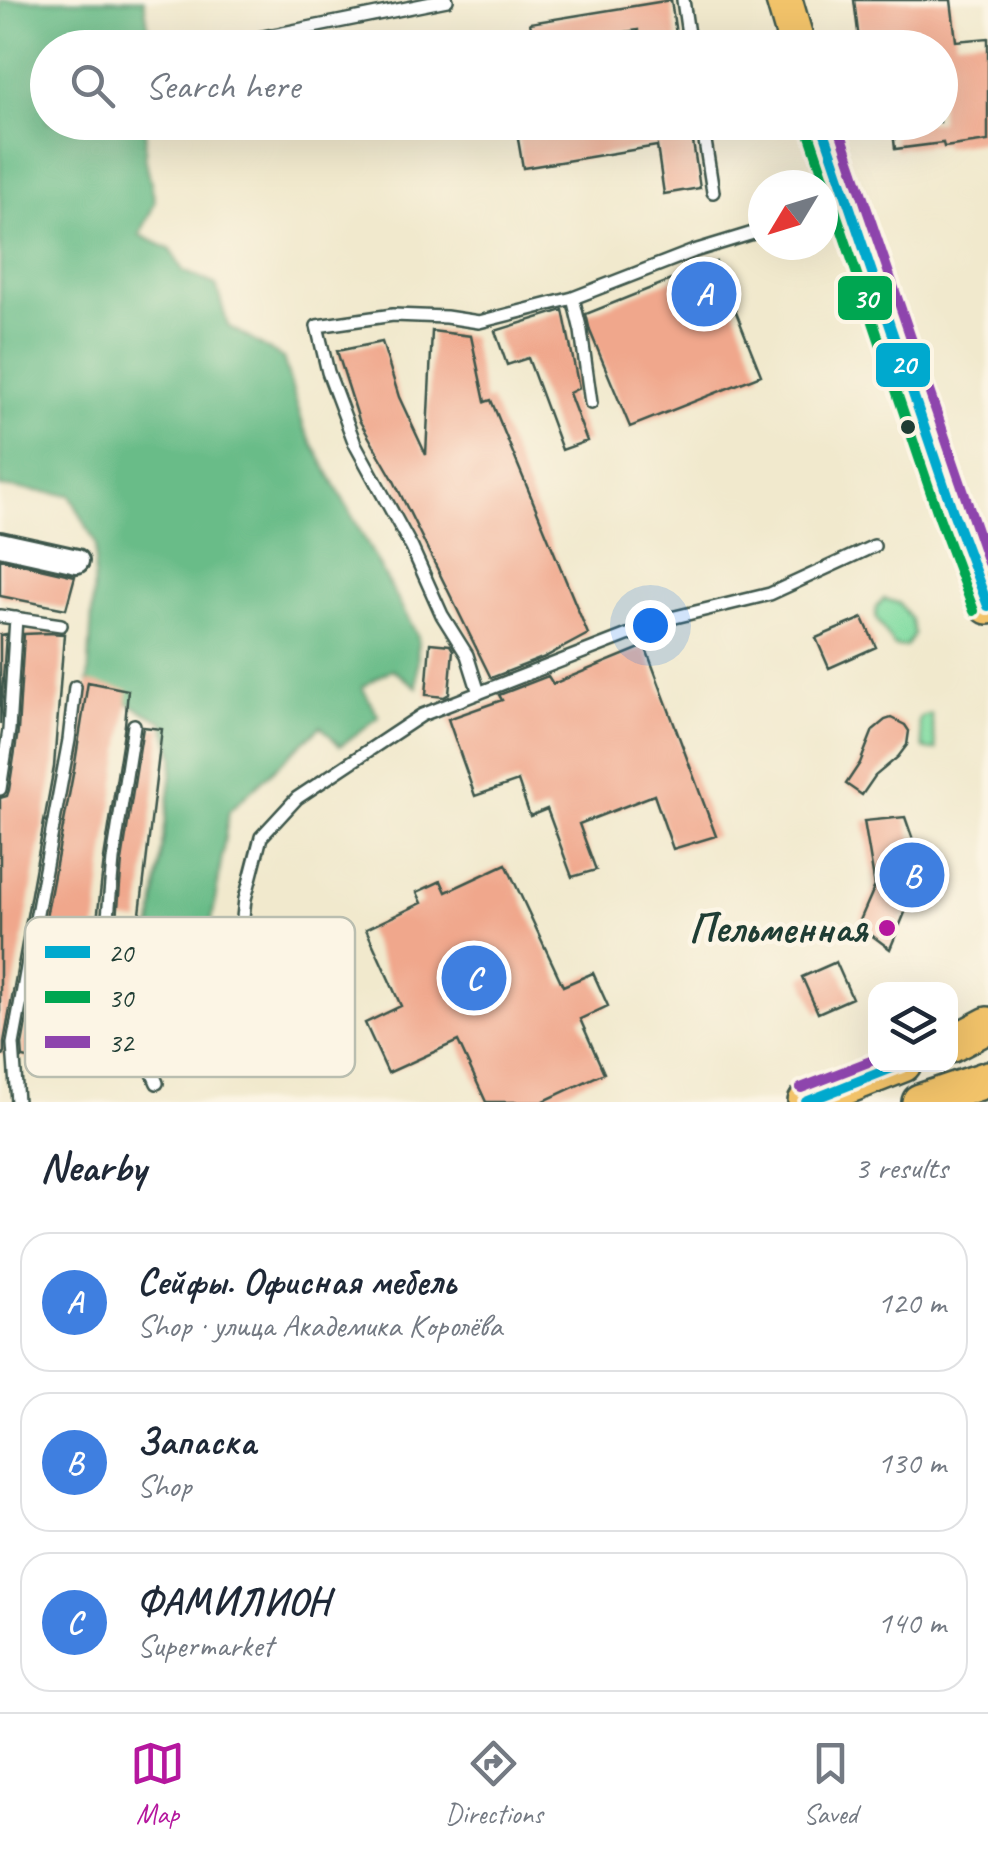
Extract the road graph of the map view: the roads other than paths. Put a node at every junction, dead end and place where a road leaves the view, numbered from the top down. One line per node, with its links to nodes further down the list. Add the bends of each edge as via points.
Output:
1 (372, 0): 5 (lane)
2 (447, 0): 5 (lane)
3 (683, 0): 7 (lane)
4 (784, 0): 8 (main road)
5 (373, 15): 6 (lane)
6 (298, 30)
7 (687, 30)
8 (793, 30)
9 (705, 140): 11 (lane)
10 (826, 140): 18 (main road)
11 (713, 192)
12 (748, 235): 13 (lane)
13 (572, 298): 14 (lane); 23 (lane, via 479,322 393,316 318,326 355,444 467,655)
14 (591, 403)
15 (0, 544): 17 (street)
16 (874, 546): 23 (lane, via 770,594 672,618)
17 (78, 561)
18 (988, 606)
19 (0, 616): 20 (lane)
20 (16, 618): 21 (lane); 25 (lane)
21 (61, 625)
22 (75, 686): 26 (lane)
23 (478, 693): 28 (lane, via 422,715 297,798 261,836)
24 (134, 725): 27 (lane)
25 (0, 789)
26 (37, 917)
27 (108, 917)
28 (242, 917)
29 (25, 983): 36 (lane, via 14,1044)
30 (988, 1026): 31 (main road)
31 (958, 1041)
32 (883, 1072): 37 (main road)
33 (155, 1077): 35 (lane)
34 (988, 1078): 38 (main road)
35 (157, 1083)
36 (17, 1102)
37 (806, 1102)
38 (920, 1102)

